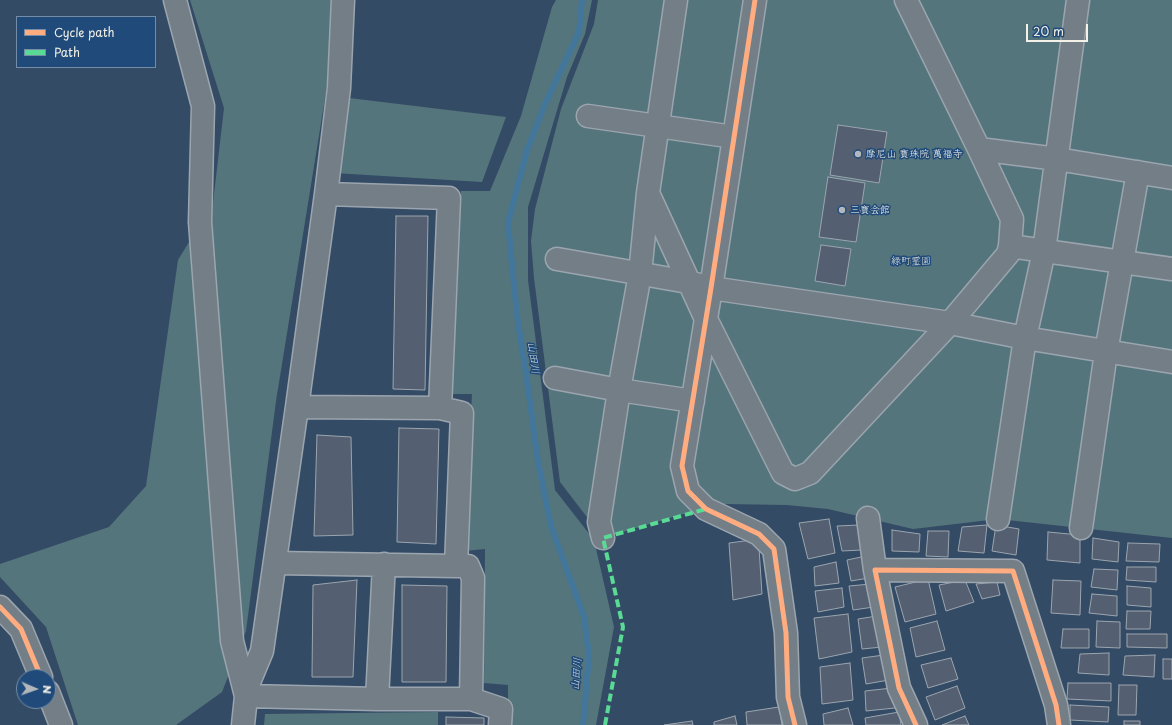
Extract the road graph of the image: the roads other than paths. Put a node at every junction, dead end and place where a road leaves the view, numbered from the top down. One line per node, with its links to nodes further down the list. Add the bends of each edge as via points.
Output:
1 (175, 0): 44 (street, via 203,106 200,222 232,641)
2 (343, 0): 15 (street, via 339,88)
3 (676, 0): 8 (street)
4 (755, 0): 9 (street)
5 (906, 0): 10 (street)
6 (1078, 0): 11 (street)
7 (588, 116): 8 (street)
8 (658, 126): 9 (street); 14 (street)
9 (734, 137): 23 (street)
10 (979, 149): 11 (street); 16 (street, via 1012,219)
11 (1057, 159): 12 (street); 17 (street)
12 (1138, 172): 13 (street); 19 (street)
13 (1172, 178)
14 (648, 193): 21 (street); 22 (street)
15 (326, 194): 32 (street); 33 (street, via 449,198)
16 (1010, 246): 17 (street); 25 (street, via 1008,254)
17 (1044, 251): 19 (street); 26 (street)
18 (557, 259): 21 (street)
19 (1121, 262): 20 (street); 27 (street)
20 (1172, 269)
21 (640, 274): 22 (street); 30 (street)
22 (688, 282): 23 (street); 24 (street)
23 (711, 288): 24 (street); 25 (street)
24 (706, 319): 25 (street, via 783,473 795,479 810,473); 31 (street)
25 (950, 324): 26 (street)
26 (1025, 338): 27 (street); 35 (street)
27 (1106, 352): 28 (street); 36 (street)
28 (1172, 362)
29 (555, 378): 30 (street)
30 (619, 390): 31 (street); 37 (street, via 599,522)
31 (693, 401): 51 (street, via 682,466 688,491 706,509 759,534 774,549 786,633 788,697)
32 (297, 407): 33 (street); 38 (street)
33 (440, 408): 40 (street, via 462,413)
34 (868, 518): 41 (street)
35 (998, 519)
36 (1080, 528)
37 (603, 538)
38 (275, 563): 39 (street); 44 (street, via 262,651 247,687)
39 (384, 564): 40 (street); 45 (street)
40 (456, 566): 46 (street, via 468,566 473,578)
41 (875, 570): 52 (street, via 899,688); 53 (street, via 1013,571 1056,705)
42 (0, 607): 43 (street, via 21,629)
43 (38, 669)
44 (246, 696): 45 (street); 49 (street)
45 (377, 699): 46 (street)
46 (472, 699): 50 (street, via 501,708)
47 (55, 709): 48 (street)
48 (62, 725)
49 (243, 725)
50 (500, 725)
51 (794, 725)
52 (916, 725)
53 (1060, 725)

